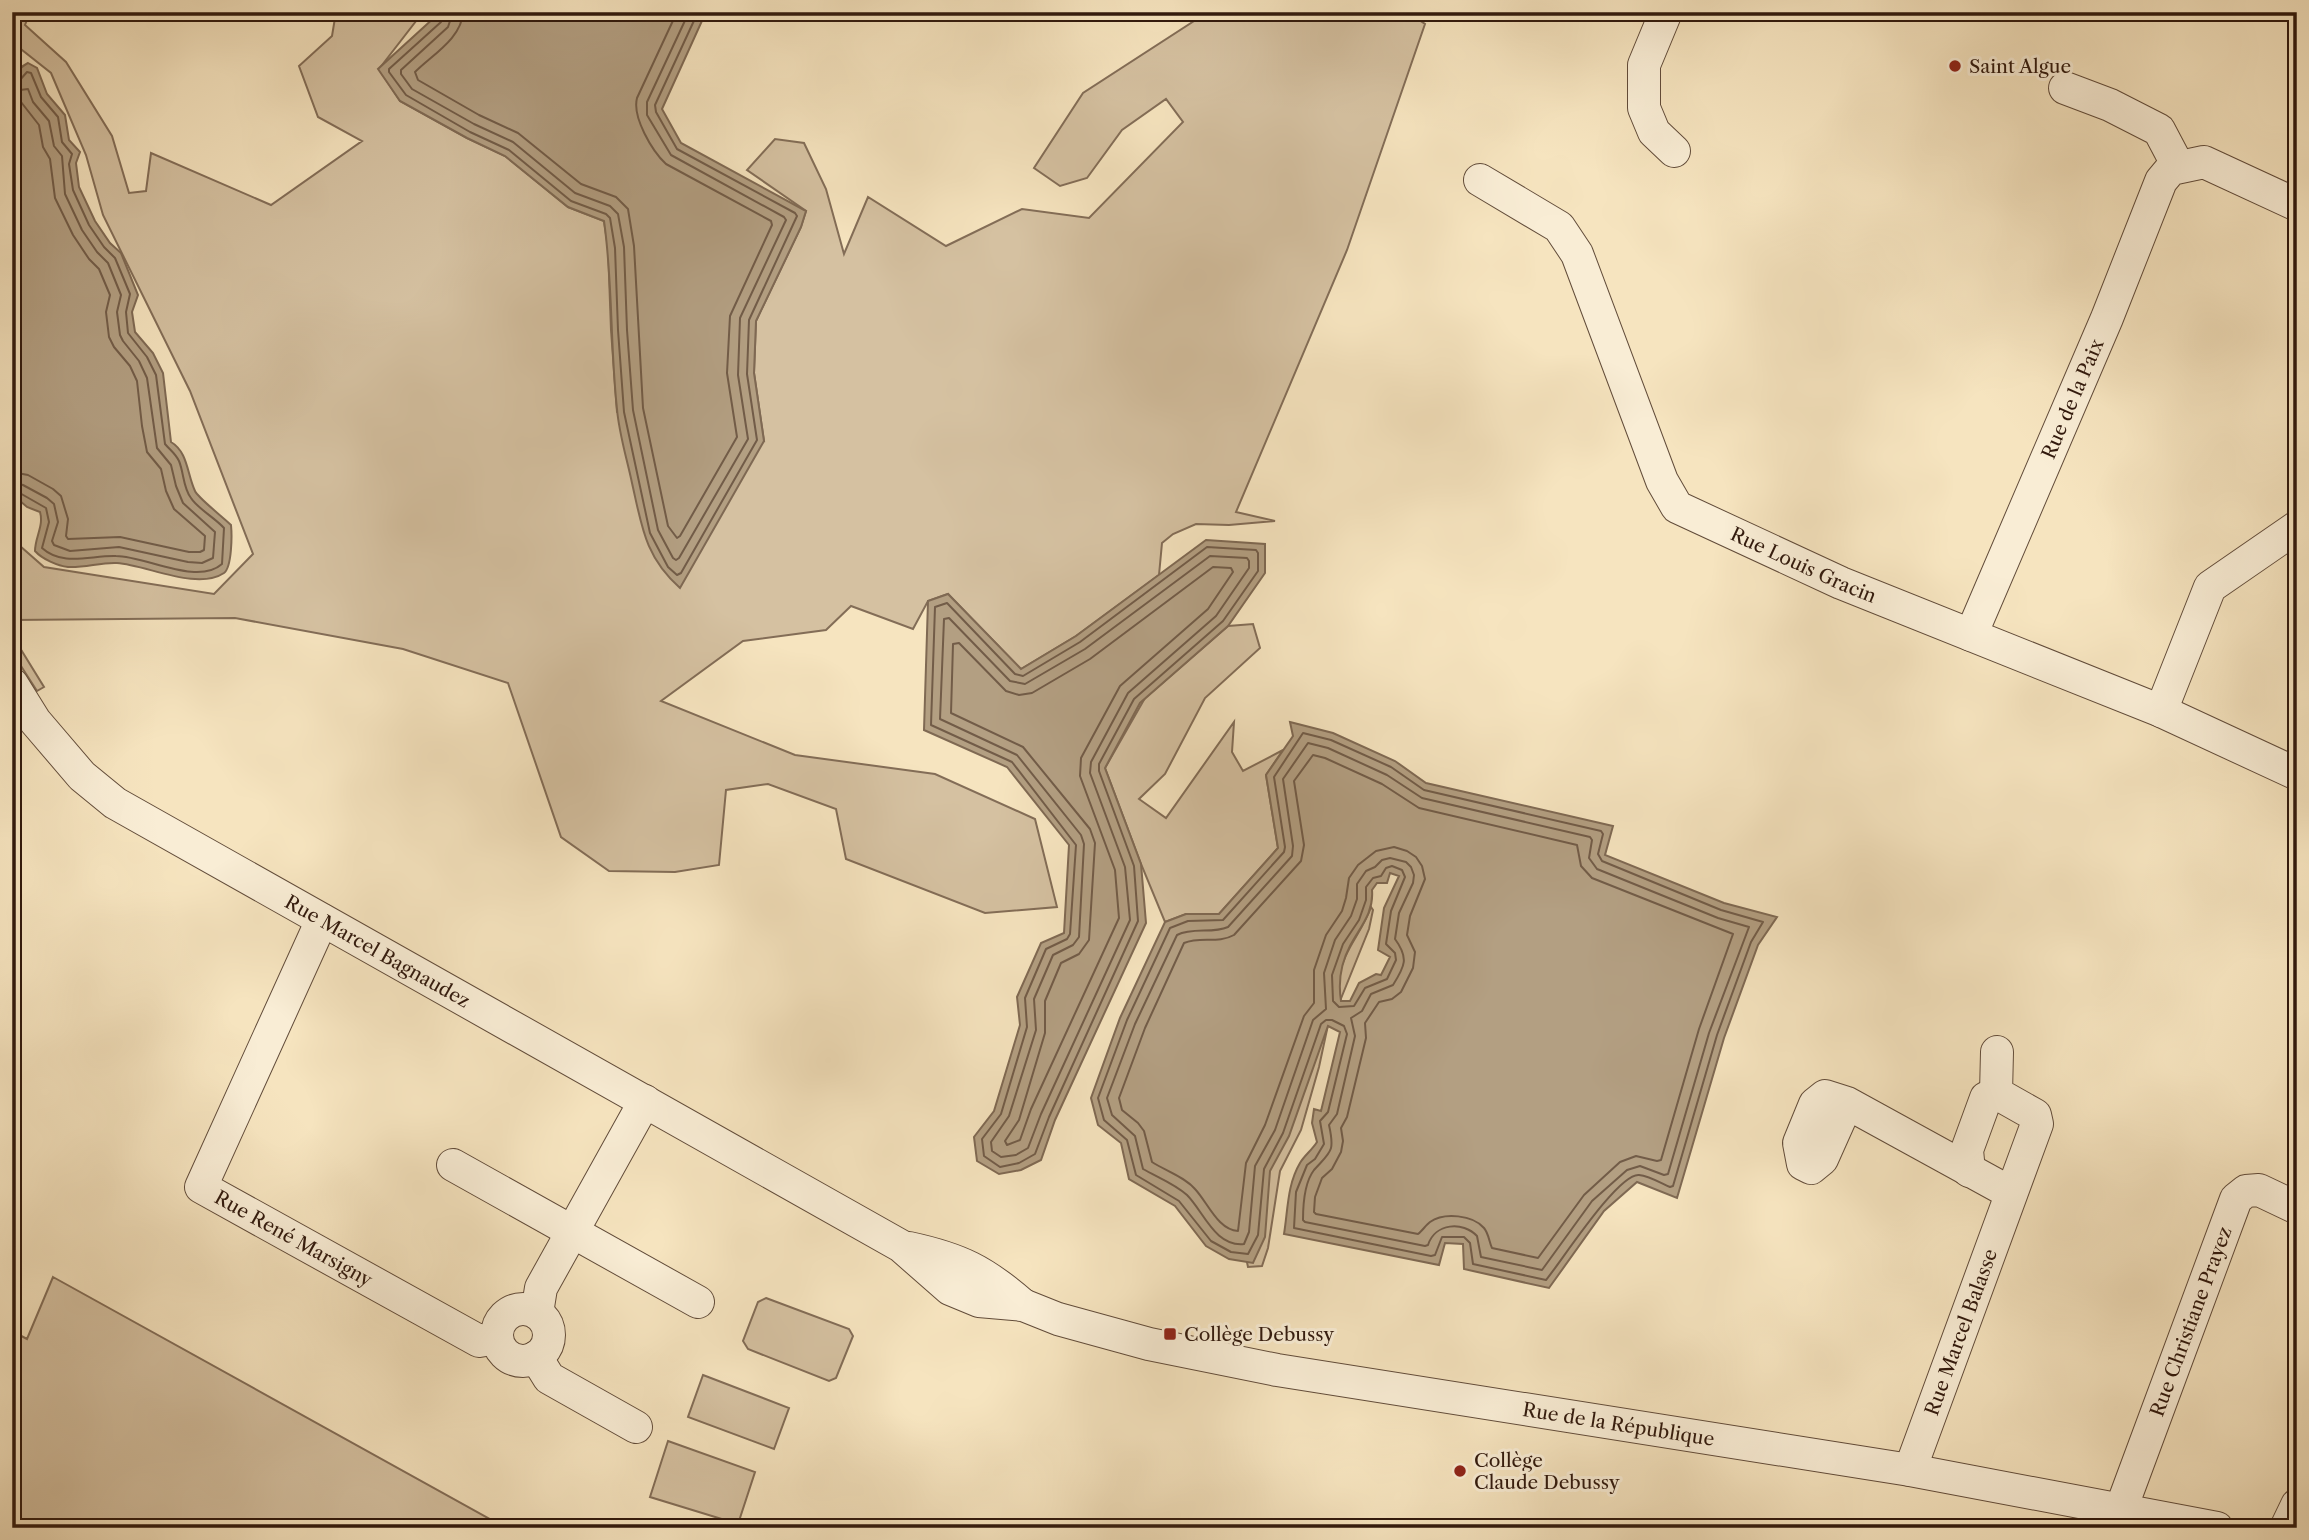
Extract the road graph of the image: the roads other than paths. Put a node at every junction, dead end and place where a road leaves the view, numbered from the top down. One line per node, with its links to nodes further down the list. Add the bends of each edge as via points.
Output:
1 (1666, 12): 3 (street, via 1644,65 1644,108 1654,132)
2 (2065, 88): 4 (street, via 2159,130)
3 (1674, 151)
4 (2178, 166): 6 (street, via 2204,162); 8 (street, Rue de la Paix, via 2161,181)
5 (1480, 180): 8 (street, Rue Louis Gracin, via 1559,227 1577,254 1662,481 1677,507 1841,583)
6 (2297, 205)
7 (2294, 535): 10 (street, via 2210,587)
8 (1971, 635): 10 (street, Rue Louis Gracin)
9 (12, 684): 12 (street, Rue Marcel Bagnaudez, via 35,721 74,767 115,803)
10 (2161, 711): 11 (street, Rue Louis Gracin)
11 (2297, 774)
12 (322, 920): 15 (street, Rue Marcel Bagnaudez); 25 (street, Rue René Marsigny, via 201,1187 479,1341)
13 (1997, 1052): 14 (street)
14 (1996, 1093): 18 (street, via 1986,1098 1967,1150); 20 (street, Rue Marcel Balasse, via 2035,1115 2037,1124)
15 (646, 1101): 19 (street, Rue Marcel Bagnaudez); 22 (street)
16 (1847, 1104): 18 (street)
17 (453, 1165): 22 (street)
18 (1969, 1171): 20 (street)
19 (779, 1177): 28 (street, Rue de la République, via 901,1246 950,1289 979,1301 1023,1305 1149,1344 1277,1370)
20 (2011, 1193): 28 (street, Rue Marcel Balasse)
21 (2297, 1208): 30 (street, Rue Christiane Prayez, via 2259,1191 2246,1191 2236,1199)
22 (572, 1232): 23 (street); 24 (street, via 541,1288)
23 (698, 1302)
24 (537, 1313): 25 (street, via 512,1311 500,1322); 26 (street, via 549,1335)
25 (497, 1338): 26 (street, via 511,1358)
26 (536, 1357): 27 (street, via 549,1378)
27 (636, 1427)
28 (1910, 1470): 30 (street, Rue de la République)
29 (2297, 1505): 32 (street)
30 (2104, 1514): 31 (street, Rue de la République)
31 (2217, 1528)
32 (2286, 1528)

